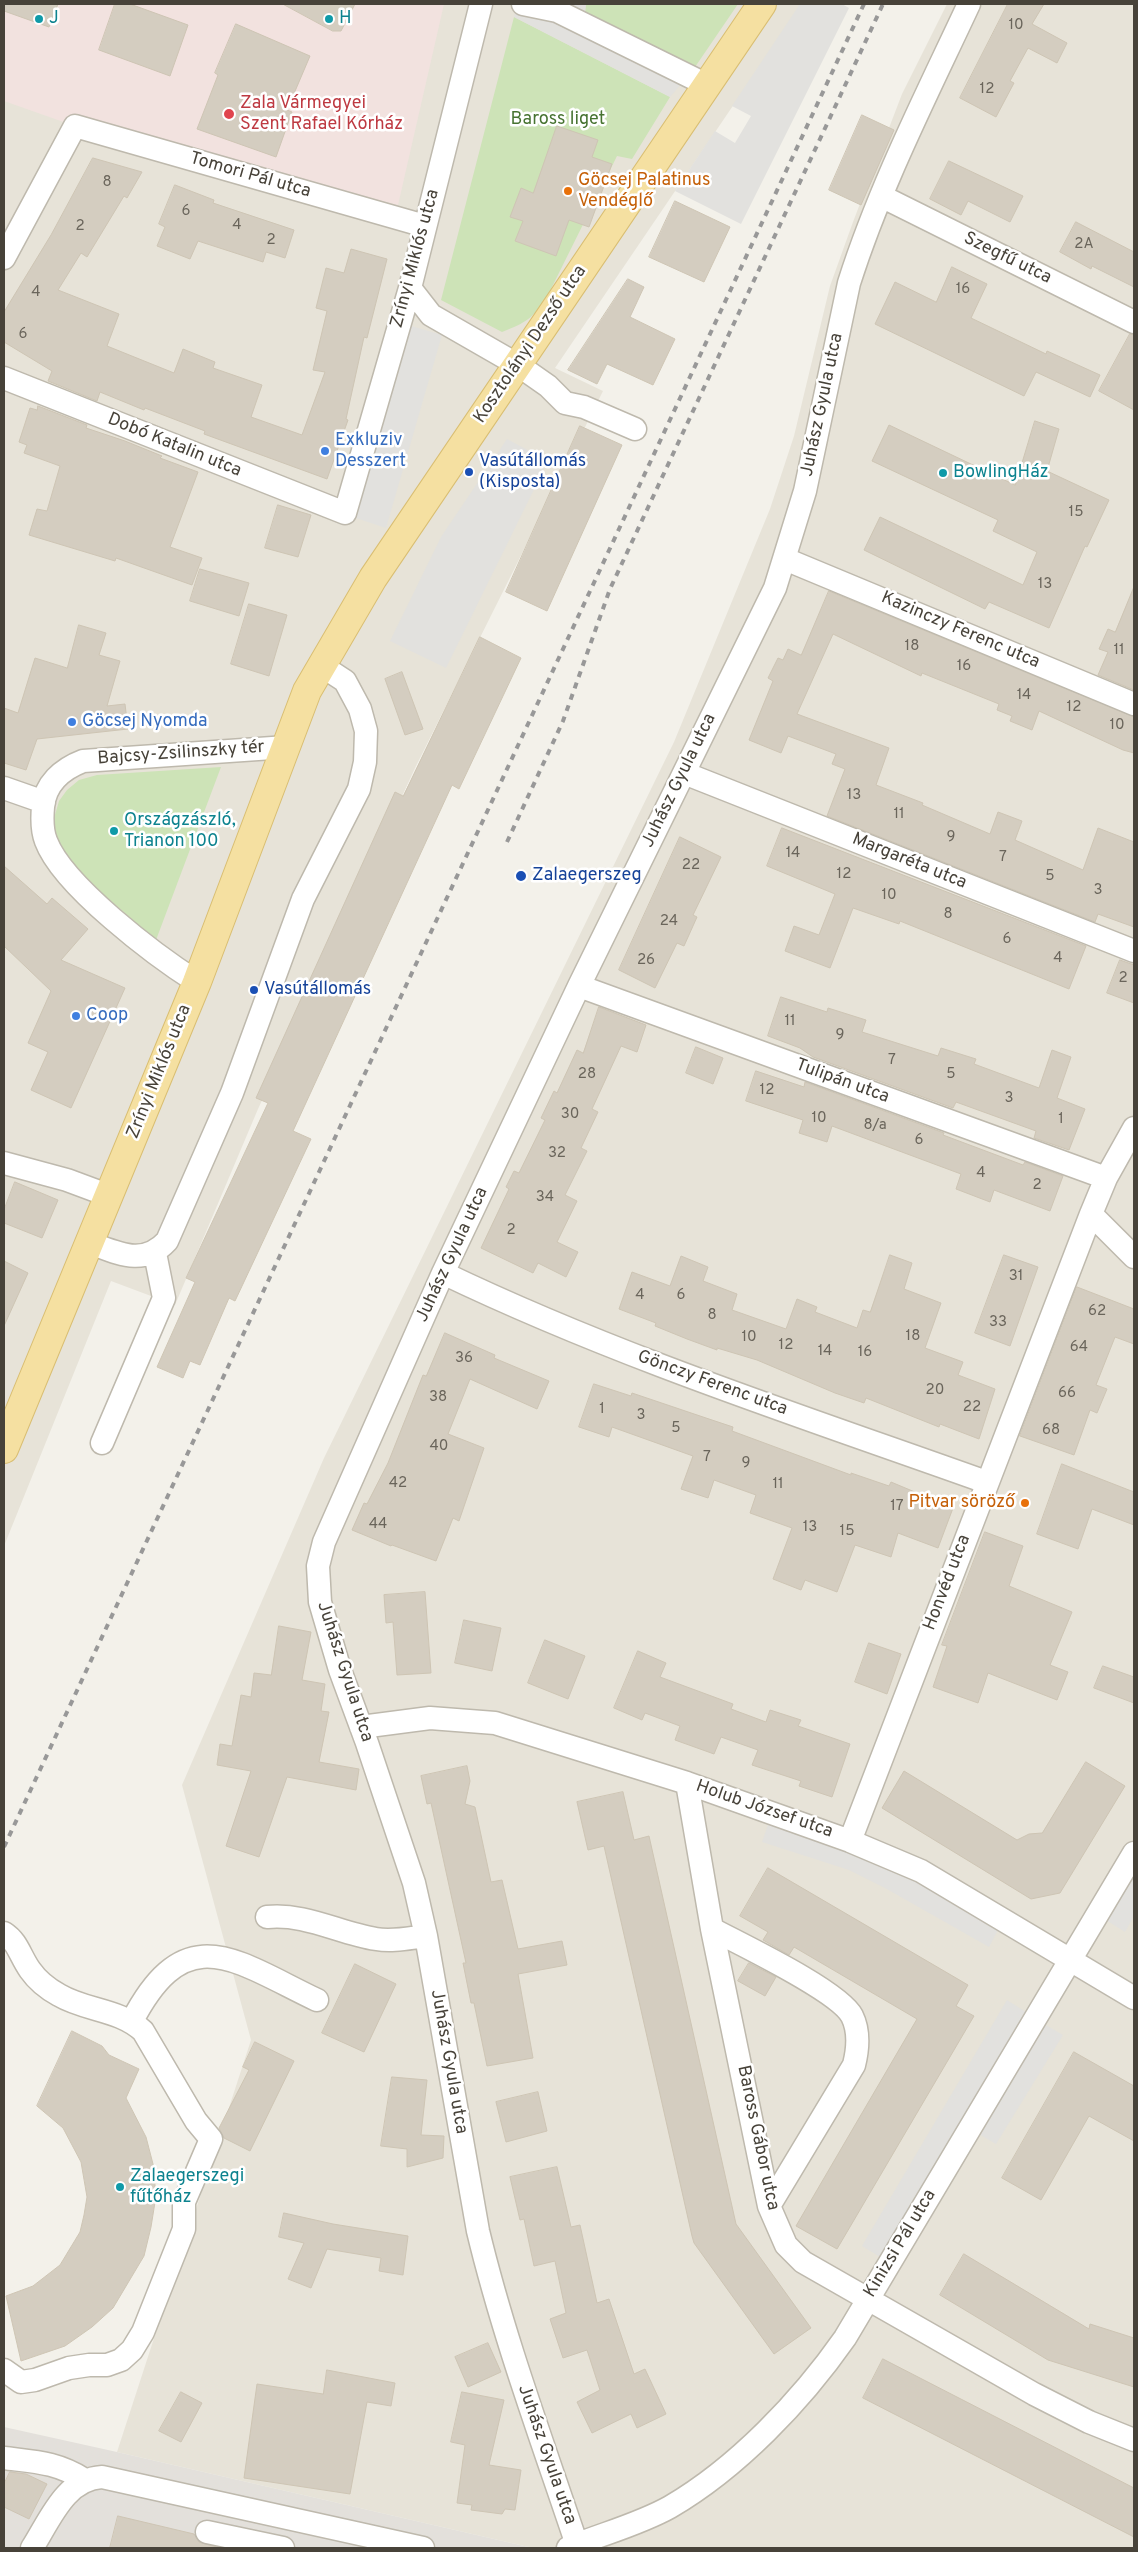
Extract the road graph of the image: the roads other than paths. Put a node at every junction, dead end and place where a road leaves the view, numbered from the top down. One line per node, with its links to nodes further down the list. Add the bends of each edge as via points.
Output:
1 (481, 4): 7 (street, Zrínyi Miklós utca)
2 (523, 4): 5 (street, via 557,11)
3 (762, 4): 5 (main road, Kosztolányi Dezső utca)
4 (969, 4): 6 (street, Juhász Gyula utca)
5 (707, 85): 11 (main road, Kosztolányi Dezső utca)
6 (881, 196): 10 (street, Szegfű utca); 15 (street, Juhász Gyula utca, via 849,283 805,490)
7 (425, 226): 8 (street, Tomori Pál utca, via 75,126); 9 (street, Zrínyi Miklós utca)
8 (4, 258)
9 (410, 288): 11 (street, via 432,315); 14 (street, Zrínyi Miklós utca)
10 (1134, 322)
11 (518, 365): 13 (street, via 548,386 565,403 584,407); 16 (main road, Kosztolányi Dezső utca, via 373,578)
12 (4, 378): 14 (street, Dobó Katalin utca)
13 (635, 429)
14 (345, 513)
15 (785, 559): 18 (street, Kazinczy Ferenc utca); 20 (street, Juhász Gyula utca, via 775,588)
16 (322, 666): 17 (main road, Kosztolányi Dezső utca); 32 (street, via 345,681 360,709 366,731 365,762 359,788 304,898 232,1093 175,1227 167,1241)
17 (307, 691): 19 (main road, Zrínyi Miklós utca)
18 (1134, 704)
19 (286, 747): 22 (street, Bajcsy-Zsilinszky tér, via 83,761 71,766 52,782); 24 (main road, Zrínyi Miklós utca)
20 (684, 773): 23 (street, Margaréta utca); 25 (street, Juhász Gyula utca)
21 (4, 788): 22 (street)
22 (44, 802): 24 (street, Bajcsy-Zsilinszky tér, via 42,816 46,840 71,879 158,958)
23 (1134, 951)
24 (197, 982): 29 (main road, Zrínyi Miklós utca)
25 (578, 986): 28 (street, Tulipán utca); 34 (street, Juhász Gyula utca)
26 (1134, 1128): 28 (street, Honvéd utca)
27 (4, 1163): 29 (street)
28 (1106, 1178): 30 (street, Honvéd utca)
29 (110, 1196): 31 (main road, Zrínyi Miklós utca)
30 (1091, 1214): 33 (street); 37 (street, Honvéd utca)
31 (90, 1243): 32 (street, via 134,1256); 36 (main road, Zrínyi Miklós utca)
32 (154, 1253): 35 (street, via 164,1298)
33 (1134, 1257)
34 (443, 1273): 37 (street, Gönczy Ferenc utca, via 690,1377); 38 (street, Juhász Gyula utca, via 320,1556 320,1602)
35 (102, 1443)
36 (4, 1449)
37 (986, 1482): 40 (street, Honvéd utca)
38 (361, 1727): 39 (street, Holub József utca, via 440,1718 495,1723); 45 (street, Juhász Gyula utca, via 414,1883)
39 (687, 1783): 40 (street, Holub József utca); 43 (street, Baross Gábor utca)
40 (850, 1841): 46 (street, Holub József utca, via 921,1871)
41 (1134, 1853): 46 (street, Kinizsi Pál utca)
42 (267, 1917): 45 (street, via 295,1917 375,1939 404,1940)
43 (712, 1929): 50 (street, Baross Gábor utca); 50 (street, via 829,1993 852,2016 857,2033 854,2065)
44 (4, 1933): 49 (street, via 14,1940 31,1972 60,1996)
45 (426, 1936): 58 (street, Juhász Gyula utca, via 489,2277)
46 (1069, 1960): 47 (street, Holub József utca); 51 (street, Kinizsi Pál utca)
47 (1134, 1998)
48 (316, 2000): 49 (street, via 244,1965 212,1955 178,1963 165,1972 144,1998)
49 (132, 2021): 52 (street, via 143,2032 196,2121 211,2139 184,2202 184,2230 143,2332 132,2350 120,2360 107,2365 69,2368 21,2382)
50 (769, 2206): 51 (street, Baross Gábor utca, via 781,2237 794,2254)
51 (868, 2300): 53 (street, Baross Gábor utca, via 1034,2394); 58 (street, Kinizsi Pál utca, via 801,2396 738,2455 669,2507)
52 (4, 2370)
53 (1134, 2440)
54 (4, 2458): 55 (street, via 52,2464)
55 (85, 2480): 57 (street, via 102,2477); 59 (street, via 65,2495)
56 (218, 2539): 60 (street)
57 (345, 2540): 61 (street)
58 (574, 2547)
59 (32, 2548)
60 (283, 2548)
61 (423, 2548)

